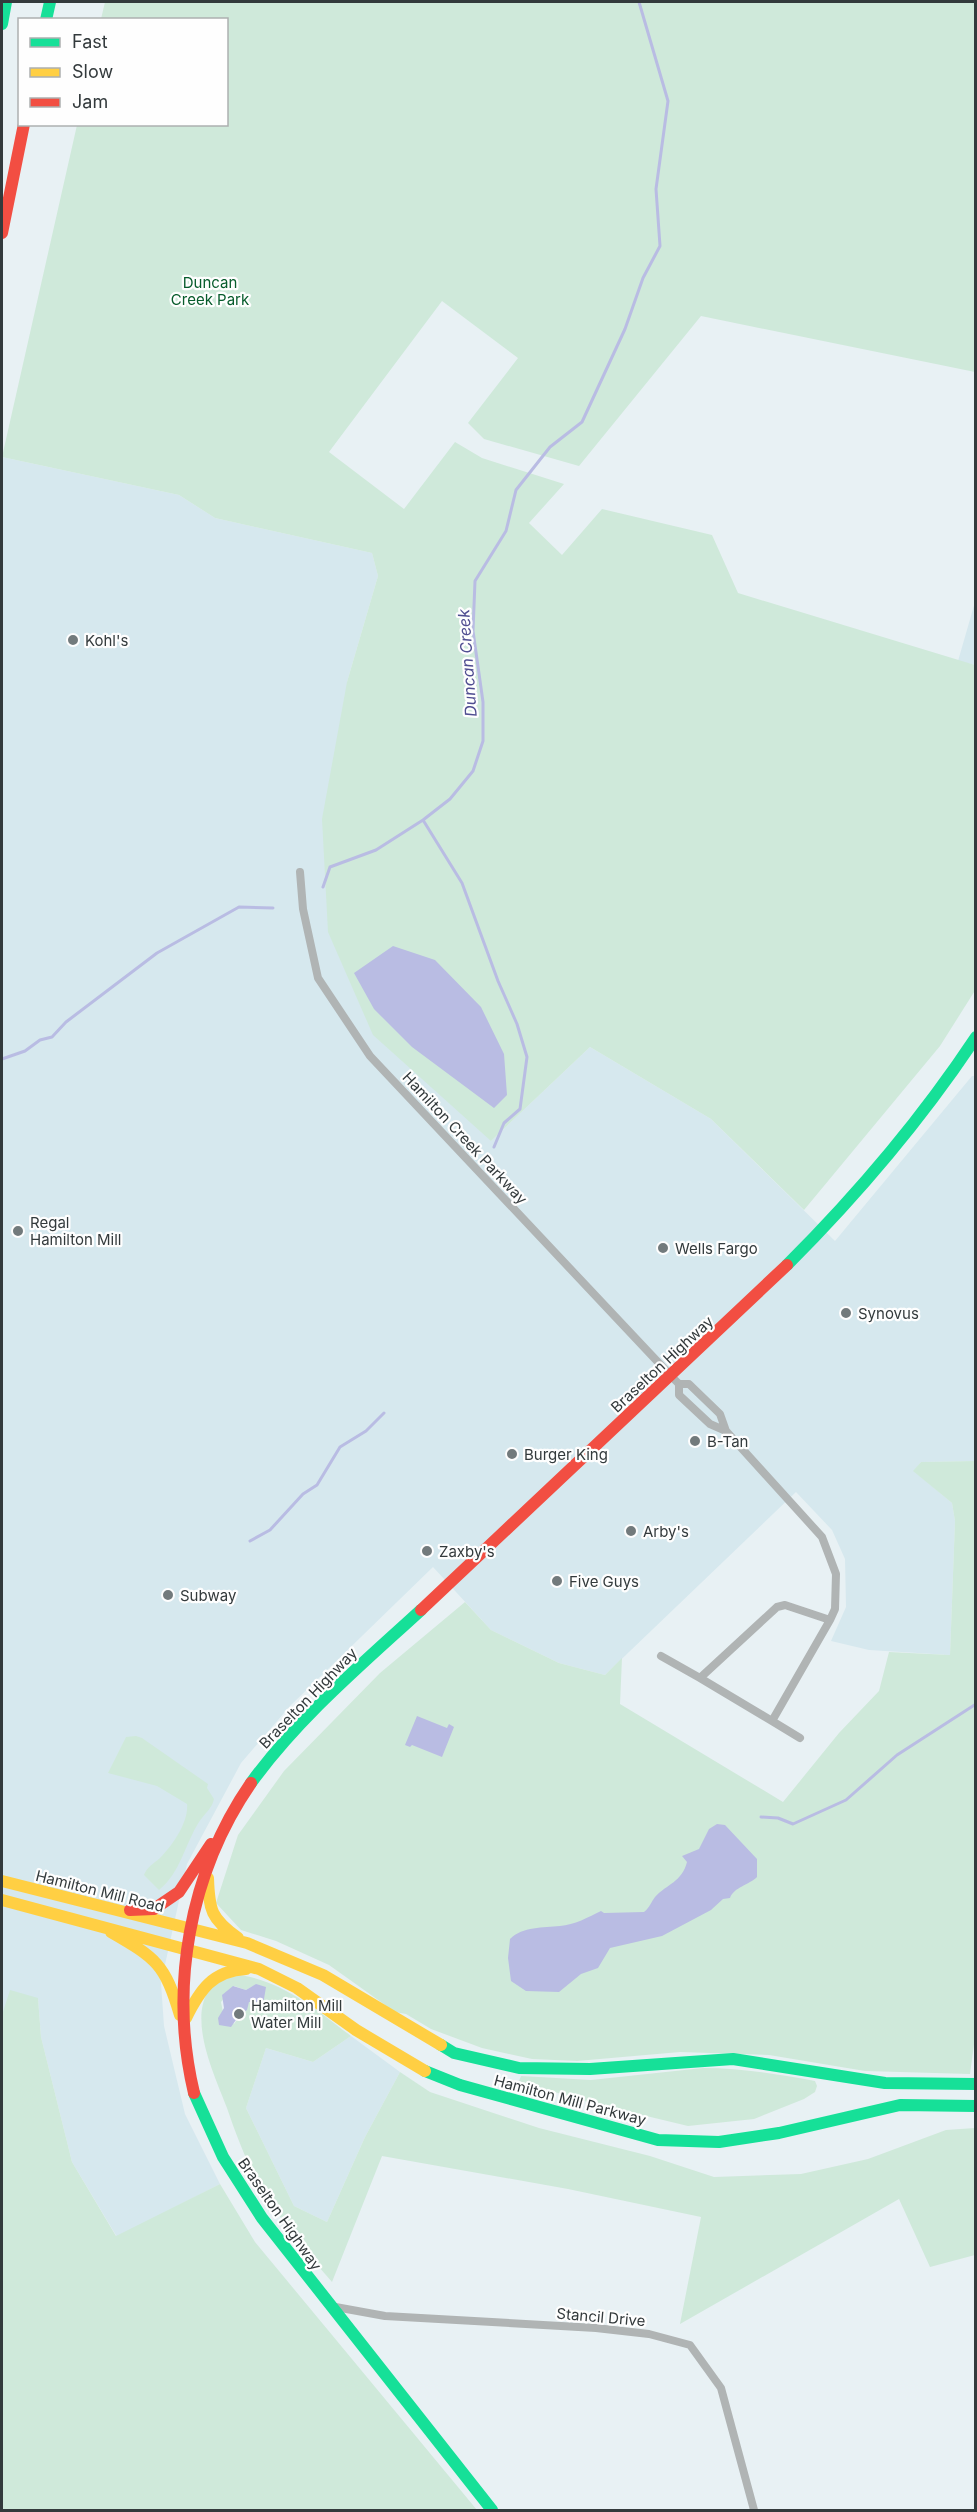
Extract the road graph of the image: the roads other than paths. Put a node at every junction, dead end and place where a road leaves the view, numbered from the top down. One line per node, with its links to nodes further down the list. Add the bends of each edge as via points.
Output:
1 (6, 2): 4 (main road)
2 (50, 2): 3 (main road)
3 (46, 18)
4 (2, 24)
5 (24, 126): 6 (main road)
6 (2, 233)
7 (300, 872): 9 (street, Hamilton Creek Parkway, via 303,909 318,978 370,1056)
8 (975, 1037): 9 (main road, Braselton Highway, via 916,1121 860,1186)
9 (676, 1381): 10 (street, Hamilton Creek Parkway, via 679,1395 710,1424); 10 (street, Hamilton Creek Parkway, via 689,1384 720,1414); 16 (main road, Braselton Highway, via 331,1692 252,1780)
10 (726, 1431): 11 (street, Hamilton Creek Parkway, via 822,1537 836,1574)
11 (831, 1620): 13 (street, via 785,1605 777,1607); 14 (street, Hamilton Creek Parkway)
12 (661, 1656): 13 (street)
13 (700, 1678): 14 (street)
14 (771, 1721): 15 (street)
15 (800, 1738)
16 (229, 1815): 17 (main road, Braselton Highway); 20 (main road, via 179,1892 154,1909)
17 (207, 1868): 22 (main road, Braselton Highway); 23 (main road, via 209,1908 218,1924)
18 (2, 1881): 20 (main road, Hamilton Mill Road)
19 (2, 1900): 21 (main road)
20 (117, 1911): 22 (main road, Hamilton Mill Road)
21 (96, 1924): 24 (main road); 26 (main road, via 153,1956 165,1970)
22 (191, 1929): 23 (main road, Hamilton Mill Parkway); 24 (main road, Braselton Highway)
23 (246, 1943): 27 (main road, Hamilton Mill Parkway, via 323,1975 454,2053 519,2068 590,2069 733,2059 885,2082)
24 (188, 1948): 25 (main road, Hamilton Mill Parkway); 26 (main road, Braselton Highway)
25 (259, 1969): 26 (main road, via 232,1969 212,1977); 28 (main road, Hamilton Mill Parkway, via 297,1988 356,2030 427,2072 460,2085 658,2140 719,2142 779,2133 900,2105)
26 (183, 2024): 29 (main road, Braselton Highway, via 196,2102 232,2176)
27 (975, 2084)
28 (975, 2106)
29 (330, 2306): 30 (main road, Braselton Highway); 31 (street, Stancil Drive, via 385,2316 596,2328 649,2334 690,2345 721,2388)
30 (492, 2511)
31 (753, 2511)

